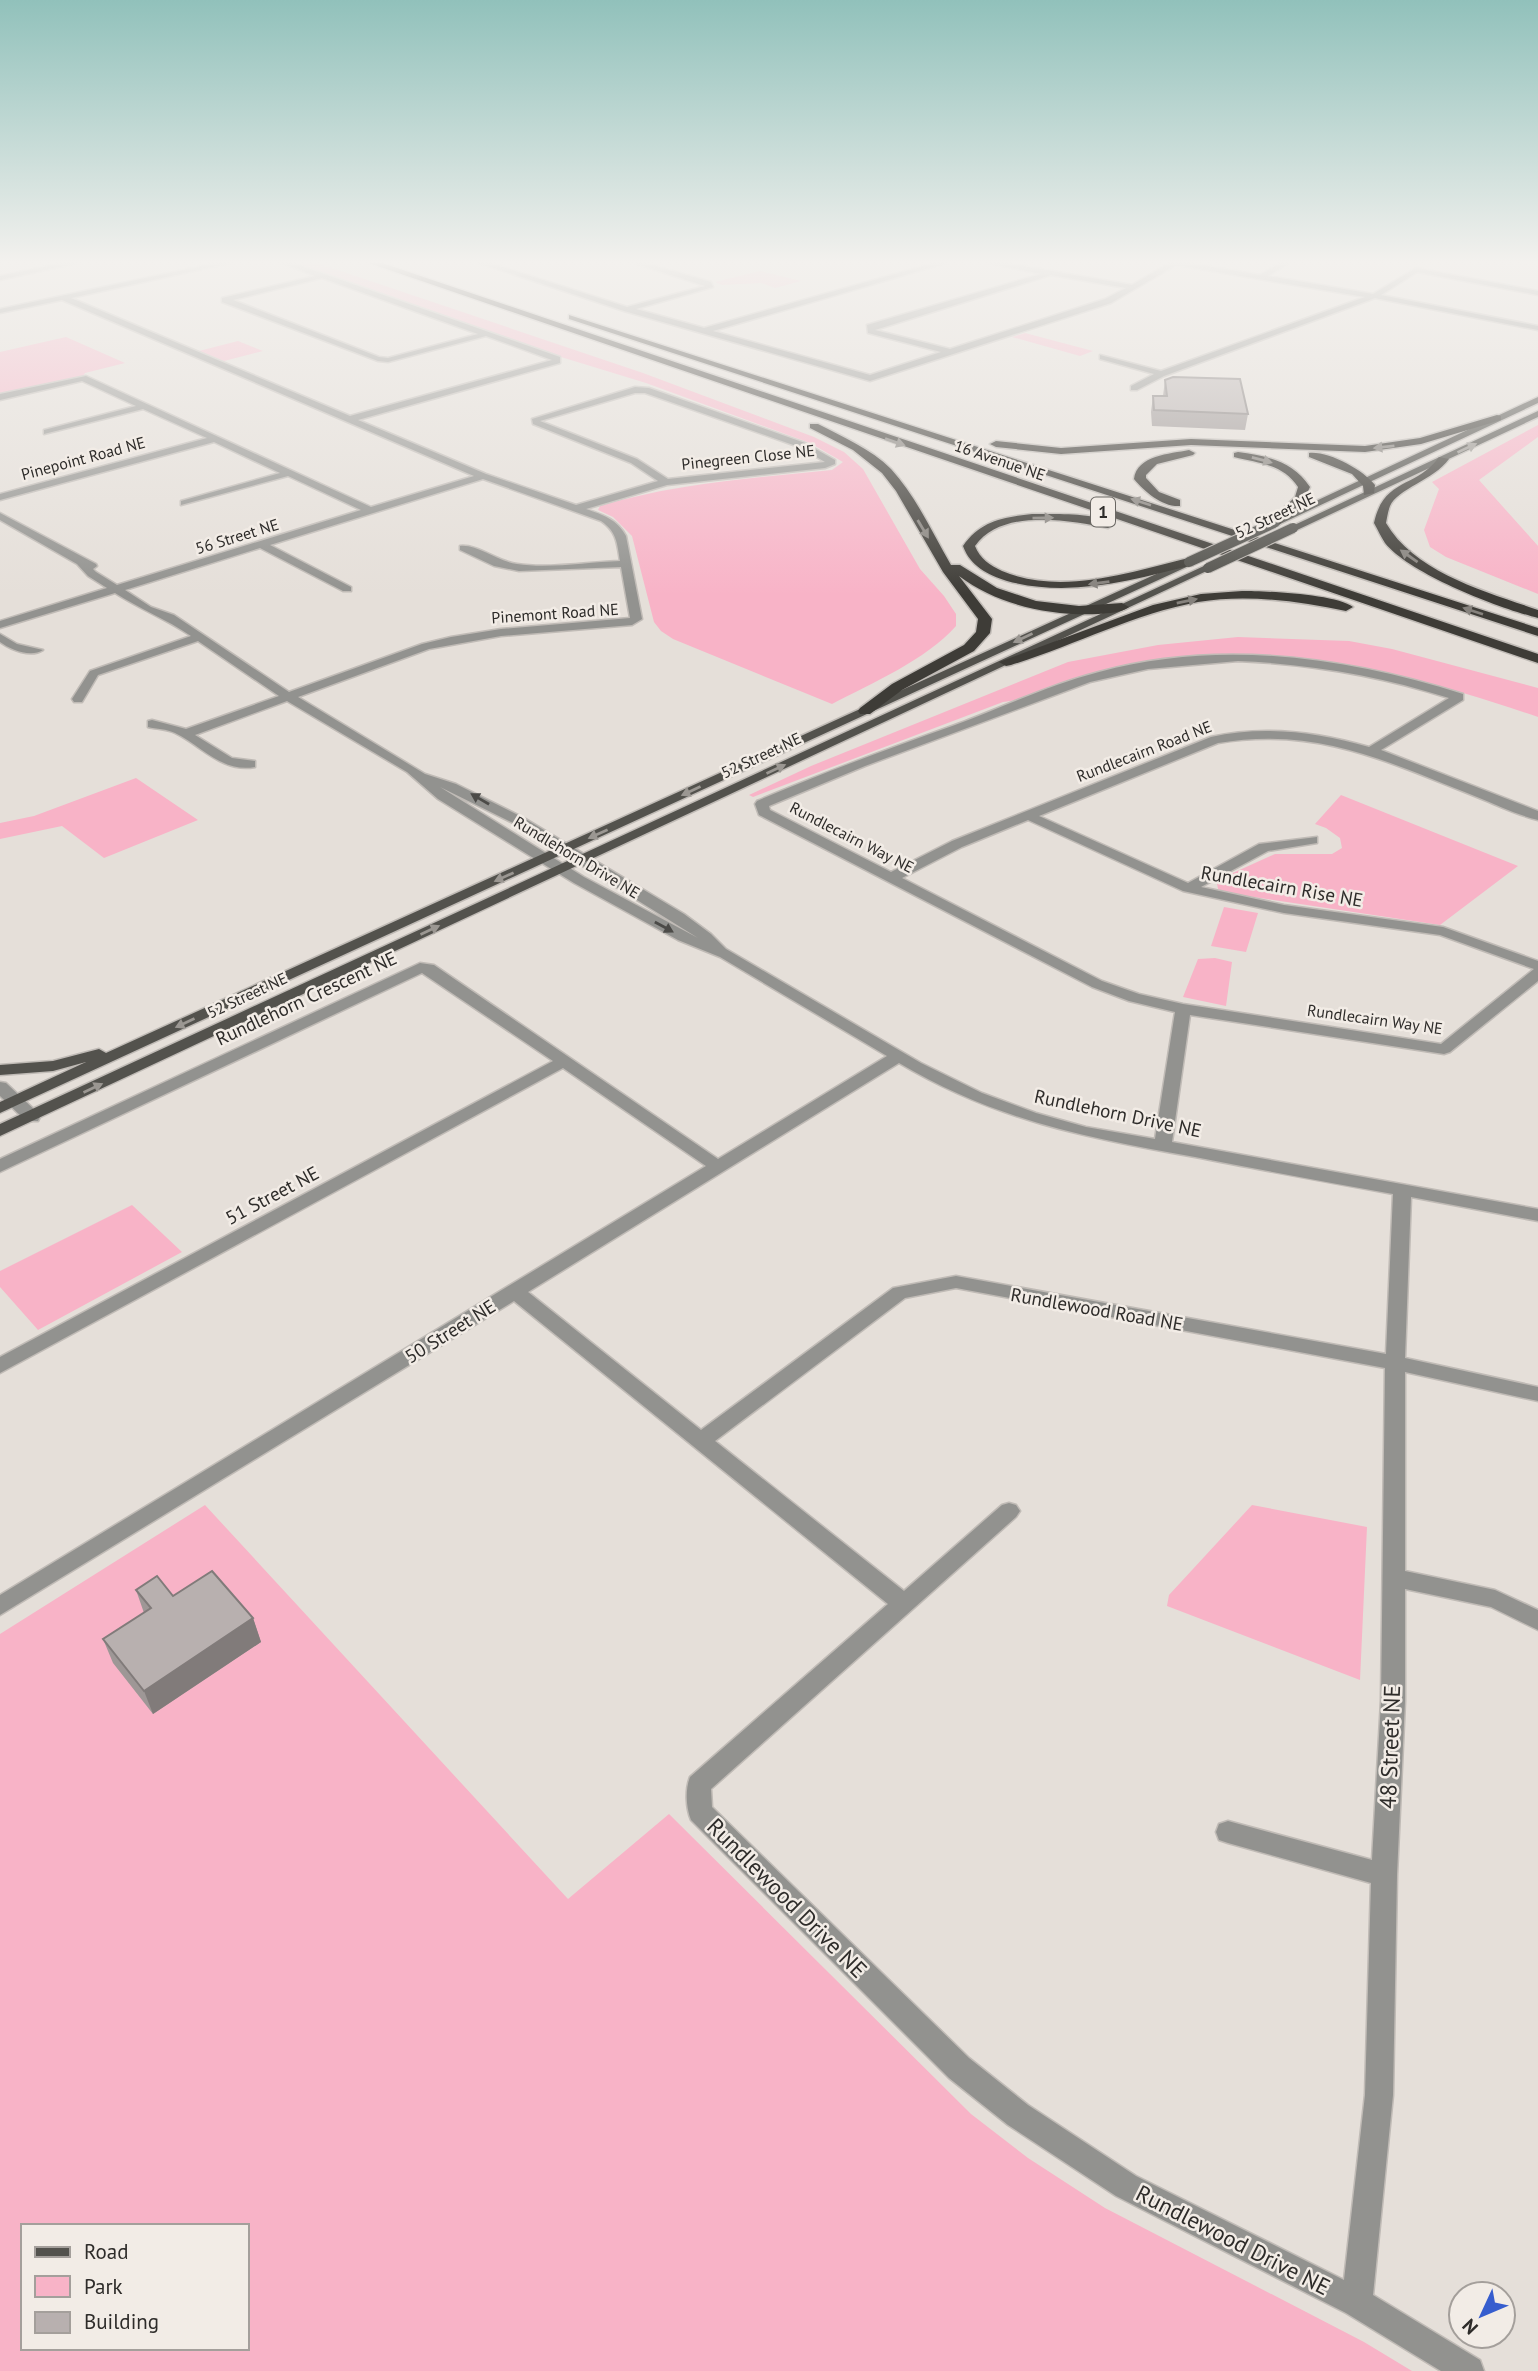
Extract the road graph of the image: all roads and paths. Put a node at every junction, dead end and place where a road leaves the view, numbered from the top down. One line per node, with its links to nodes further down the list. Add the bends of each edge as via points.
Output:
1 (243, 374): 16 (street, Pinemont Road NE)
2 (512, 374): 16 (street)
3 (689, 374): 35 (highway, one-way to 35, via 820,428 866,454 898,485)
4 (694, 374): 47 (highway, 16 Avenue NE / 1, one-way to 47)
5 (751, 374): 48 (highway, 16 Avenue NE / 1, one-way to 5)
6 (762, 374): 21 (highway, via 1005,446 1061,451 1191,442)
7 (850, 374): 8 (street, via 870,378)
8 (883, 374)
9 (1161, 374): 10 (street)
10 (1134, 388)
11 (0, 397): 13 (street, via 83,377)
12 (1538, 400): 15 (main road, 52 Street NE)
13 (145, 406): 19 (street); 20 (street)
14 (1538, 414): 22 (main road, 52 Street NE, one-way to 14)
15 (1497, 418): 21 (highway, one-way to 21, via 1422,441 1379,448); 26 (main road, 52 Street NE)
16 (350, 419): 24 (street, Pinemont Road NE)
17 (735, 422): 18 (street); 25 (street, Pinegreen Close NE, via 814,449 832,462); 25 (street, Pinegreen Close NE, via 641,389 536,419 634,461)
18 (721, 426)
19 (47, 432)
20 (215, 439): 23 (street); 27 (street, Pinepoint Road NE)
21 (1249, 444): 26 (highway, via 1321,458 1356,471)
22 (1443, 459): 26 (main road, 52 Street NE); 44 (highway, one-way to 22, via 1429,569 1406,555 1384,532 1384,505)
23 (289, 473): 28 (street); 30 (street)
24 (483, 476): 29 (street, Pinemont Road NE); 30 (street, 56 Street NE)
25 (666, 481): 29 (street, Pinegreen Close NE)
26 (1367, 486): 32 (main road, 52 Street NE); 42 (main road, 52 Street NE, bridge, via 1293,528)
27 (0, 497)
28 (184, 503)
29 (579, 508): 38 (street, Pinemont Road NE, via 616,527)
30 (371, 510): 33 (street, 56 Street NE)
31 (0, 516): 36 (street, Rundlehorn Drive NE)
32 (1274, 523): 37 (main road, 52 Street NE, bridge); 44 (highway, one-way to 32, via 1200,513 1155,494 1140,474 1153,461 1187,454 1227,453 1270,461 1291,471 1304,487 1300,498)
33 (262, 545): 39 (street, 56 Street NE); 41 (street)
34 (464, 548): 38 (street, via 519,568)
35 (940, 556): 43 (highway, via 969,579 1007,596); 57 (highway, via 982,613 983,633 969,648 897,687)
36 (81, 562): 39 (street, Rundlehorn Drive NE); 40 (street, Rundlehorn Drive NE)
37 (1189, 562): 43 (main road, 52 Street NE); 47 (highway, one-way to 47, via 1101,584 1055,586 997,573 979,563 969,546 981,531 1012,520 1057,518 1100,523)
38 (627, 564): 55 (street, Pinemont Road NE, via 636,619 628,623 458,638)
39 (131, 585): 40 (street, 56 Street NE); 45 (street, Rundlehorn Drive NE, via 161,605)
40 (117, 589): 45 (street, Rundlehorn Drive NE, via 147,609); 46 (street, 56 Street NE)
41 (347, 589)
42 (1122, 607): 43 (highway); 53 (main road, 52 Street NE)
43 (1085, 610): 57 (main road, 52 Street NE, one-way to 57)
44 (1538, 616)
45 (170, 617): 50 (street, Rundlehorn Drive NE)
46 (0, 625)
47 (1450, 630): 52 (highway, 16 Avenue NE / 1)
48 (1538, 632)
49 (0, 637): 51 (street, via 14,647)
50 (200, 637): 55 (street, Rundlehorn Drive NE); 56 (street, via 94,673)
51 (37, 650)
52 (1538, 659)
53 (1006, 662): 54 (highway, one-way to 54, via 1158,608 1250,594 1347,607); 68 (main road, 52 Street NE, one-way to 53)
54 (1538, 667)
55 (289, 696): 59 (street); 62 (street, Rundlehorn Drive NE)
56 (78, 699)
57 (865, 711): 66 (main road, 52 Street NE, one-way to 66)
58 (152, 724): 59 (street)
59 (185, 734): 61 (street, via 229,762)
60 (1371, 751): 63 (street, Rundlecairn Road NE, via 1329,739 1281,734 1215,740); 64 (street, Rundlecairn Road NE); 70 (street, Rundlecairn Way NE, via 1459,697 1370,671 1257,658 1200,659 1103,675 823,777 762,804 764,812)
61 (250, 764)
62 (421, 774): 66 (street, Rundlehorn Drive NE, one-way to 62, via 462,789); 67 (street, Rundlehorn Drive NE, via 443,796)
63 (1027, 816): 70 (street, Rundlecairn Road NE); 71 (street, Rundlecairn Rise NE)
64 (1538, 816)
65 (1312, 840): 71 (street, via 1264,847)
66 (566, 849): 67 (main road, 52 Street NE); 68 (street, Rundlehorn Drive NE)
67 (544, 859): 69 (street, Rundlehorn Drive NE); 76 (main road, 52 Street NE, one-way to 76)
68 (585, 859): 69 (main road, 52 Street NE); 72 (street, Rundlehorn Drive NE, via 698,928)
69 (562, 870): 72 (street, Rundlehorn Drive NE, one-way to 72, via 683,937); 82 (main road, 52 Street NE, one-way to 69)
70 (891, 877): 75 (street, Rundlecairn Way NE, via 1097,984)
71 (1188, 888): 73 (street, Rundlecairn Rise NE, via 1284,909 1443,931)
72 (725, 954): 77 (street, Rundlehorn Drive NE)
73 (1538, 966)
74 (1538, 973): 75 (street, Rundlecairn Way NE, via 1444,1049)
75 (1183, 1009): 84 (street)
76 (143, 1043): 79 (main road, via 54,1066); 81 (main road, 52 Street NE)
77 (899, 1056): 84 (street, Rundlehorn Drive NE, via 976,1097 1030,1117); 86 (street, 50 Street NE)
78 (564, 1060): 85 (street, Rundlehorn Crescent NE, via 429,968 420,968); 86 (street, Rundlehorn Crescent NE); 91 (street, 51 Street NE)
79 (0, 1070)
80 (0, 1087): 81 (street)
81 (8, 1105): 82 (street)
82 (32, 1117): 83 (main road, 52 Street NE)
83 (0, 1131)
84 (1163, 1145): 87 (street, Rundlehorn Drive NE)
85 (0, 1166)
86 (717, 1166): 89 (street, 50 Street NE)
87 (1402, 1190): 88 (street, Rundlehorn Drive NE); 90 (street, 48 Street NE)
88 (1538, 1215)
89 (514, 1292): 93 (street); 97 (street, 50 Street NE)
90 (1395, 1363): 92 (street, Rundlewood Road NE); 93 (street, Rundlewood Road NE, via 956,1282 900,1293); 95 (street, 48 Street NE)
91 (0, 1366)
92 (1538, 1394)
93 (700, 1441): 96 (street)
94 (1009, 1511): 96 (street)
95 (1392, 1577): 98 (street, via 1495,1599); 100 (street, 48 Street NE, via 1393,1702)
96 (903, 1604): 101 (street, Rundlewood Drive NE, via 699,1785 700,1812 959,2068 1018,2115 1126,2186)
97 (0, 1606)
98 (1538, 1621)
99 (1228, 1832): 100 (street)
100 (1384, 1875): 101 (street, 48 Street NE, via 1379,2095)
101 (1357, 2302): 102 (street, Rundlewood Drive NE)
102 (1469, 2371)

